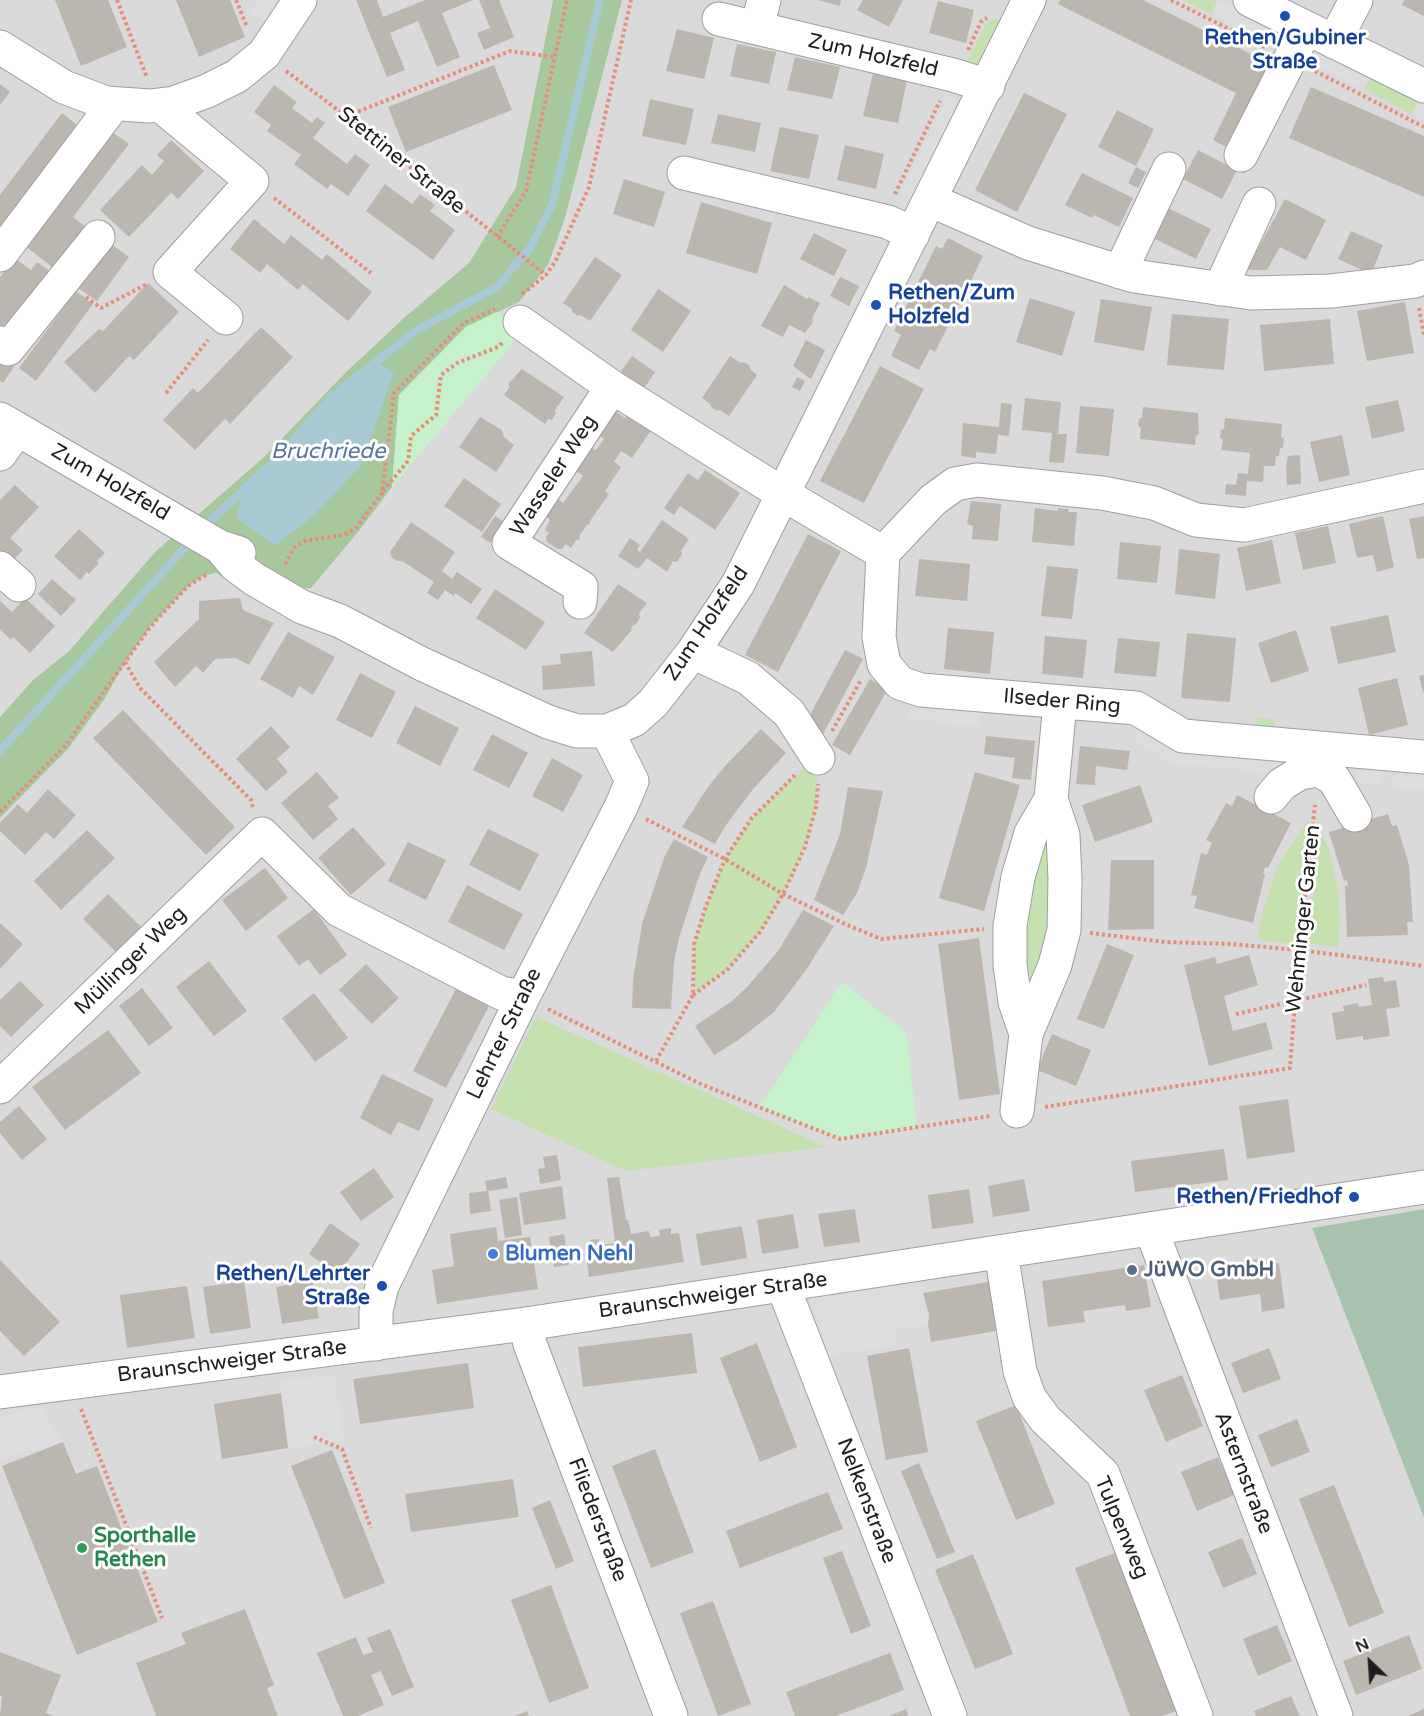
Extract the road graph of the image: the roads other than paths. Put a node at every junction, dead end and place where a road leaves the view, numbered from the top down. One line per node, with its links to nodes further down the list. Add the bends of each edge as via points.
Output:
1 (300, 0): 12 (street, via 264,54 237,76 207,91)
2 (1029, 0): 9 (street, Zum Holzfeld)
3 (1356, 0): 7 (street)
4 (1258, 2): 7 (street)
5 (760, 14): 6 (street, Zum Holzfeld); 9 (street, Zum Holzfeld)
6 (719, 19)
7 (1320, 35): 10 (street); 13 (street)
8 (0, 47): 11 (street, via 64,87)
9 (988, 86): 16 (street, Zum Holzfeld)
10 (1424, 86)
11 (114, 104): 12 (street); 20 (street)
12 (155, 106): 25 (street, via 252,181 170,272)
13 (1242, 155)
14 (1168, 169): 21 (street)
15 (684, 173): 18 (street, via 888,222)
16 (930, 200): 18 (street, Zum Holzfeld); 21 (street, via 1028,243)
17 (1259, 204): 23 (street)
18 (914, 234): 30 (street, Zum Holzfeld)
19 (98, 237): 26 (street, via 8,350)
20 (0, 255)
21 (1120, 272): 23 (street)
22 (1424, 277): 23 (street, via 1331,291 1251,293)
23 (1220, 288)
24 (511, 310): 27 (street)
25 (226, 318)
26 (0, 344)
27 (612, 387): 30 (street); 33 (street, Wasseler Weg, via 509,543 581,587)
28 (6, 435): 32 (street, Zum Holzfeld, via 167,515)
29 (1424, 486): 31 (street, via 1244,525 1196,520 1154,503 1102,493 977,480 955,484 933,500)
30 (783, 494): 31 (street); 35 (street, Zum Holzfeld, via 738,584)
31 (883, 553): 36 (street, Ilseder Ring, via 879,637 884,664 900,683 921,690)
32 (214, 561): 34 (street, Zum Holzfeld, via 236,565 302,607); 34 (street, Zum Holzfeld, via 245,554)
33 (580, 602)
34 (340, 621): 37 (street, Zum Holzfeld, via 548,722 577,731)
35 (693, 652): 37 (street, Zum Holzfeld, via 653,703 634,720); 38 (street, via 748,678 765,692 789,713)
36 (1060, 703): 39 (street, Ilseder Ring, via 1136,708 1183,736); 41 (street)
37 (607, 731): 43 (street, Lehrter Straße, via 632,781)
38 (818, 758)
39 (1424, 758)
40 (1271, 797): 42 (street, Wehminger Garten, via 1282,784 1300,773 1319,770 1334,779)
41 (1051, 800): 44 (street, via 1063,835 1064,930 1055,965); 44 (street, via 1031,833 1010,926 1015,1002)
42 (1355, 815)
43 (523, 997): 45 (street, Müllinger Weg, via 501,993 339,910 262,834); 52 (street, Lehrter Straße, via 382,1286 376,1311)
44 (1026, 1034): 46 (street)
45 (0, 1087)
46 (1017, 1111)
47 (1424, 1187): 48 (street, Braunschweiger Straße)
48 (1151, 1229): 49 (street, Braunschweiger Straße); 57 (street, Asternstraße)
49 (1001, 1252): 50 (street, Braunschweiger Straße); 56 (street, Tulpenweg, via 1020,1371 1029,1397 1045,1419 1103,1474)
50 (783, 1286): 51 (street, Braunschweiger Straße); 55 (street, Nelkenstraße)
51 (526, 1324): 52 (street, Braunschweiger Straße); 54 (street, Fliederstraße, via 530,1344)
52 (376, 1344): 53 (street, Braunschweiger Straße)
53 (0, 1392)
54 (671, 1716)
55 (950, 1716)
56 (1196, 1716)
57 (1336, 1716)

